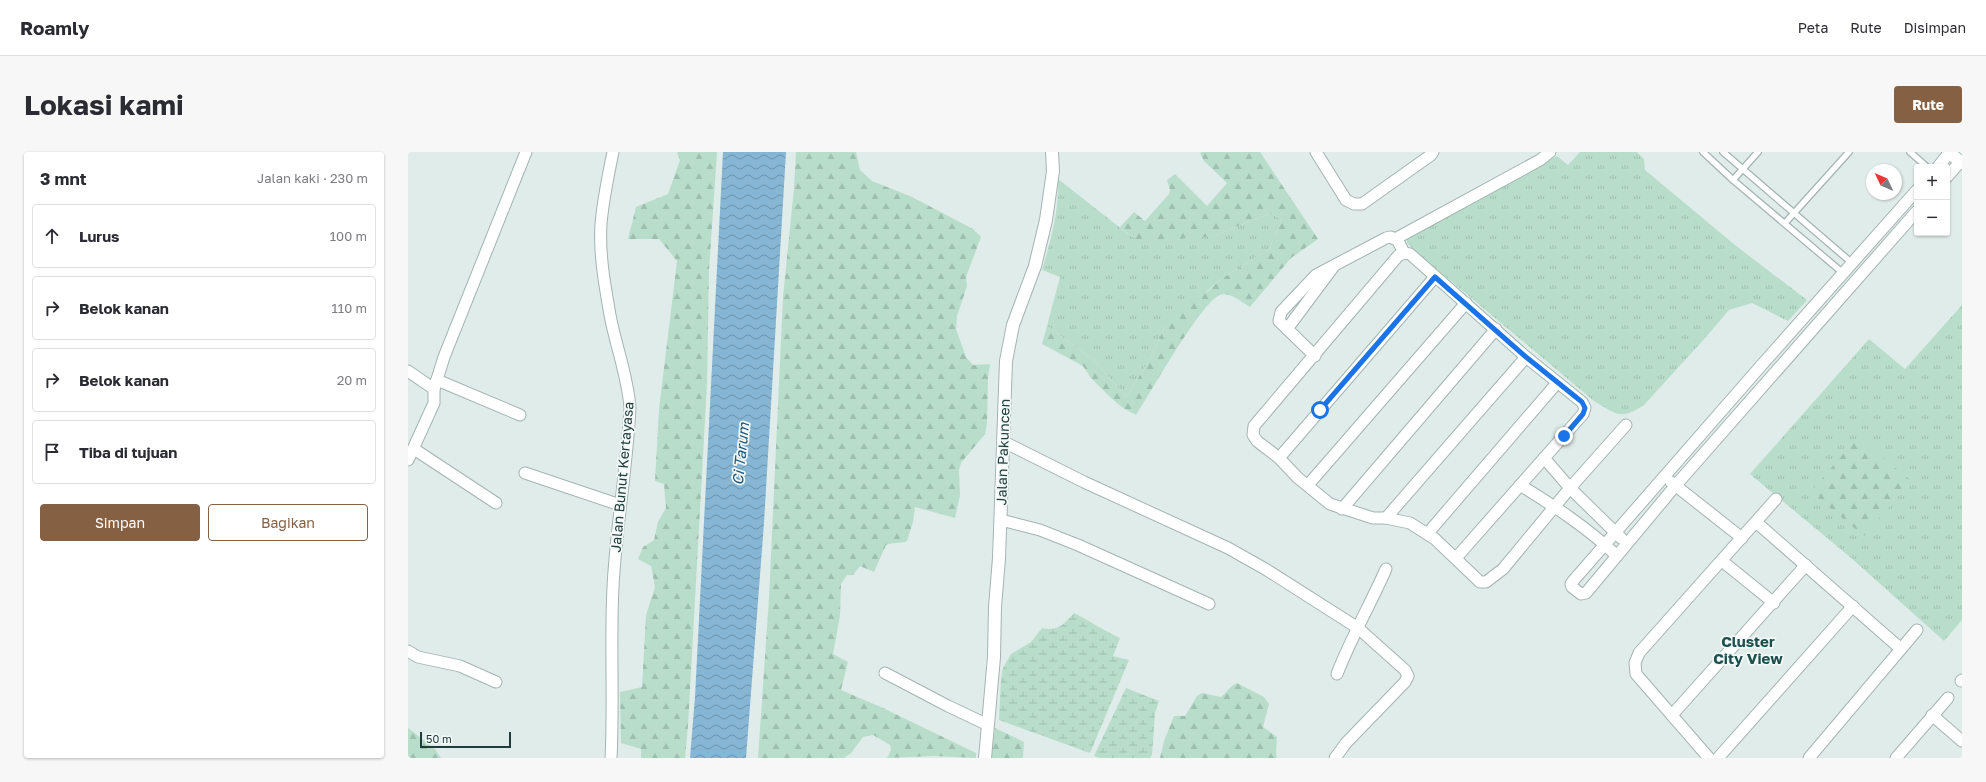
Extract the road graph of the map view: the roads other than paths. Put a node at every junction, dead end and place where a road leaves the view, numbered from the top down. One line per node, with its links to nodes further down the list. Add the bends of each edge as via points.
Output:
1 (526, 152): 34 (street, via 458,320)
2 (613, 152): 50 (street, Jalan Bunut Kertayasa, via 602,218 601,251 610,316 629,392 629,423)
3 (1052, 152): 37 (street, Jalan Pakuncen, via 1053,171 1046,220 1035,266 1013,325 1006,360)
4 (1433, 152): 12 (street, via 1362,204 1346,200)
5 (1550, 152): 23 (street, via 1540,160)
6 (1703, 152): 18 (lane)
7 (1723, 152): 16 (lane)
8 (1758, 152): 16 (lane)
9 (1849, 152): 20 (lane)
10 (1910, 152): 14 (lane)
11 (1948, 152): 13 (street); 15 (street)
12 (1318, 153)
13 (1961, 162): 17 (street)
14 (1924, 164)
15 (1940, 164)
16 (1742, 169): 18 (lane); 20 (lane)
17 (1950, 174)
18 (1733, 180): 22 (lane)
19 (1914, 193): 25 (street)
20 (1794, 213): 22 (lane); 25 (lane)
21 (1914, 214): 46 (street)
22 (1785, 223): 26 (lane)
23 (1395, 239): 24 (street); 30 (street, via 1386,238 1316,275 1281,312 1279,321)
24 (1404, 254): 27 (street, via 1410,254); 30 (street, via 1398,256)
25 (1852, 263): 26 (street)
26 (1843, 273): 43 (street)
27 (1435, 277): 28 (street); 39 (street)
28 (1466, 303): 29 (street); 44 (street)
29 (1496, 329): 31 (street); 52 (street)
30 (1315, 356): 39 (street, via 1254,426 1253,435 1257,441)
31 (1526, 357): 33 (street); 53 (street)
32 (408, 371): 34 (street)
33 (1557, 382): 40 (street, via 1582,402 1585,408 1583,414); 56 (street)
34 (436, 385): 35 (street); 38 (street, via 434,403)
35 (520, 415)
36 (1626, 426): 47 (street)
37 (1004, 442): 54 (street, Jalan Pakuncen); 69 (street, via 1228,548)
38 (414, 449): 41 (street); 49 (street)
39 (1279, 458): 44 (street)
40 (1544, 458): 45 (street); 47 (street)
41 (408, 460)
42 (525, 473): 50 (street)
43 (1664, 476): 46 (street); 57 (street)
44 (1308, 485): 52 (street, via 1330,504)
45 (1520, 485): 51 (street); 62 (street)
46 (1676, 485): 58 (street); 59 (street)
47 (1570, 488): 51 (street); 57 (street)
48 (1776, 499): 55 (street)
49 (496, 503)
50 (620, 505): 81 (street, Jalan Bunut Kertayasa, via 611,630)
51 (1555, 507): 60 (street); 62 (street, via 1503,569 1486,582 1480,582 1467,572)
52 (1342, 509): 53 (street, via 1373,518)
53 (1386, 518): 56 (street, via 1410,523)
54 (1001, 520): 67 (street, via 1040,530 1078,545); 79 (street, Jalan Pakuncen)
55 (1756, 522): 58 (street); 64 (street)
56 (1428, 533): 62 (street)
57 (1616, 533): 59 (street); 60 (street)
58 (1742, 538): 63 (street)
59 (1627, 544): 61 (street)
60 (1605, 545): 61 (street); 61 (street, via 1573,581 1572,587 1584,595)
61 (1617, 556)
62 (1456, 558)
63 (1722, 561): 66 (street); 77 (street, via 1639,653 1635,663 1636,674)
64 (1806, 566): 66 (street); 68 (street)
65 (1386, 569): 69 (street)
66 (1774, 602): 77 (street)
67 (1209, 604)
68 (1852, 606): 71 (street); 85 (street)
69 (1358, 628): 74 (street); 83 (street, via 1405,670 1408,676)
70 (1917, 630): 71 (street)
71 (1901, 649): 86 (street)
72 (408, 651): 75 (street, via 418,657 460,666)
73 (885, 673): 79 (street)
74 (1337, 674)
75 (496, 682)
76 (1948, 698): 78 (street)
77 (1672, 715): 84 (street)
78 (1932, 715): 80 (street); 87 (street)
79 (988, 725): 82 (street, Jalan Pakuncen)
80 (1962, 741)
81 (611, 758)
82 (984, 758)
83 (1335, 758)
84 (1709, 758)
85 (1718, 758)
86 (1809, 758)
87 (1896, 758)

